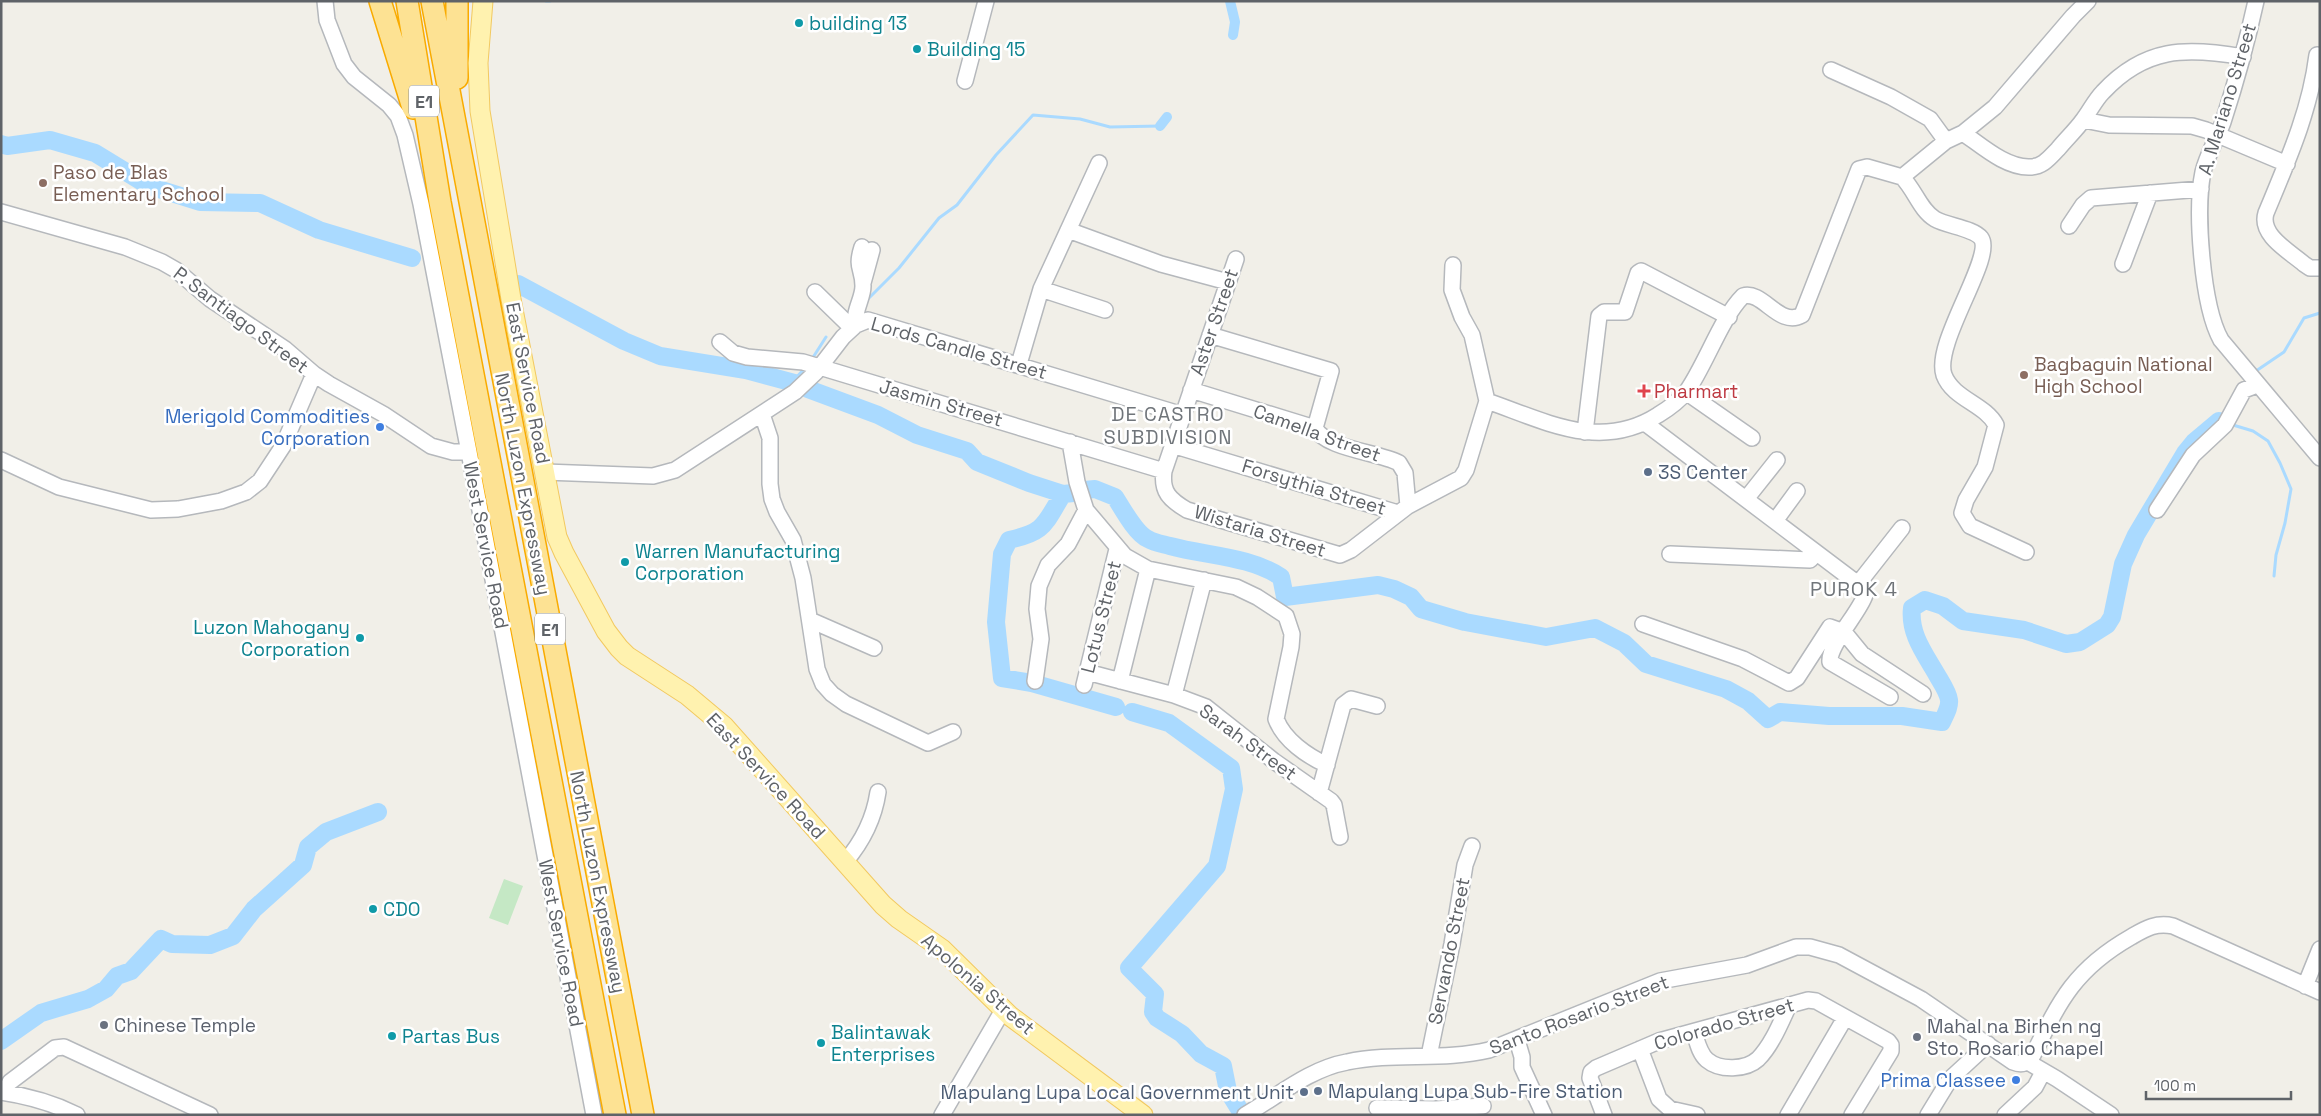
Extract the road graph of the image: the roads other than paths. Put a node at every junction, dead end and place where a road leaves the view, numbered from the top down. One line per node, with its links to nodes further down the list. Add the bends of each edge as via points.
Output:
1 (325, 1): 57 (street, West Service Road, via 327,20 344,64 354,77 389,105 398,116 405,135)
2 (380, 1): 25 (highway)
3 (407, 1): 25 (highway, North Luzon Expressway / E1)
4 (432, 1): 19 (highway, North Luzon Expressway / E1)
5 (457, 1): 19 (highway, via 456,77)
6 (483, 1): 62 (main road, East Service Road, via 477,87 480,112 511,299)
7 (986, 1): 13 (street)
8 (2088, 1): 16 (street, via 1995,108)
9 (2256, 1): 11 (street, A. Mariano Street)
10 (2317, 55): 14 (street)
11 (2243, 57): 15 (street, via 2195,51 2172,52 2141,61 2102,93); 17 (street, A. Mariano Street)
12 (1831, 70): 18 (street, via 1930,119)
13 (965, 81)
14 (2316, 85): 21 (street)
15 (2084, 120): 16 (street, via 2045,163 2032,167 2018,166 1990,153); 17 (street, via 2109,126 2192,126)
16 (1963, 133): 18 (street)
17 (2218, 135): 21 (street); 23 (street, A. Mariano Street, via 2203,170)
18 (1946, 141): 22 (street)
19 (461, 159): 116 (highway, North Luzon Expressway / E1)
20 (1099, 163): 28 (street)
21 (2287, 164): 33 (street, via 2264,224 2270,234 2304,264)
22 (1902, 177): 38 (street, via 1867,166 1859,169 1802,315 1786,317 1747,294 1738,300); 71 (street, via 1928,214 1982,239 1977,270 1944,354 1944,374 1949,384 1963,398 1992,417 1996,424 1985,467 1962,513 1970,526)
23 (2201, 189): 24 (street); 45 (street, A. Mariano Street, via 2208,305 2221,340)
24 (2150, 193): 27 (street, via 2091,198); 31 (street)
25 (440, 202): 115 (highway, North Luzon Expressway / E1)
26 (1, 212): 44 (street, P. Santiago Street, via 126,247 162,262 210,299 285,348)
27 (2069, 226)
28 (1068, 230): 34 (street, via 1161,264); 35 (street)
29 (867, 248): 39 (street, via 858,264 863,284)
30 (1236, 258): 34 (street, Aster Street)
31 (2123, 264)
32 (1453, 265): 48 (street, via 1452,290 1472,334)
33 (2320, 268)
34 (1228, 282): 40 (street, Aster Street)
35 (1041, 289): 37 (street); 42 (street)
36 (815, 292): 39 (street)
37 (1105, 310)
38 (1729, 316): 47 (street); 53 (street, via 1641,271 1638,273 1625,312 1604,312 1598,316)
39 (854, 326): 42 (street, Lords Candle Street, via 864,320 874,320); 43 (street, Lords Candle Street)
40 (1210, 335): 46 (street, Aster Street); 52 (street, via 1331,371)
41 (720, 342): 43 (street, Jasmin Street, via 733,353 747,357 803,362)
42 (1019, 364): 50 (street, Lords Candle Street)
43 (818, 367): 49 (street, Lords Candle Street, via 795,392); 55 (street, Jasmin Street)
44 (314, 374): 57 (street, P. Santiago Street, via 431,446); 59 (street, via 283,446 260,481 246,492 221,501 151,510 59,487)
45 (2252, 380): 58 (street, A. Mariano Street); 67 (street, via 2225,426 2184,457 2164,487)
46 (1191, 390): 50 (street, Aster Street); 52 (street, Camella Street)
47 (1686, 392): 51 (street, via 1672,406); 54 (street)
48 (1487, 400): 53 (street); 65 (street, via 1461,478)
49 (762, 414): 62 (street, Lords Candle Street, via 674,470 659,476); 77 (street, via 770,438 772,499 793,540)
50 (1183, 415): 56 (street, Aster Street)
51 (1645, 423): 53 (street, via 1614,433); 64 (street)
52 (1316, 428): 65 (street, Camella Street, via 1318,434 1332,442 1399,463 1405,473)
53 (1585, 432)
54 (1752, 438)
55 (1070, 442): 61 (street, Jasmin Street); 66 (street)
56 (1172, 445): 61 (street, Aster Street); 65 (street, Forsythia Street)
57 (469, 452): 114 (street, West Service Road)
58 (2320, 458)
59 (1, 460)
60 (1777, 460): 64 (street)
61 (1164, 471): 65 (street, Wistaria Street, via 1162,481 1168,496 1188,510 1340,555)
62 (545, 472): 94 (main road, East Service Road, via 557,537 606,631 627,656 687,695 724,726)
63 (1797, 491): 68 (street)
64 (1746, 499): 68 (street)
65 (1403, 509)
66 (1086, 510): 70 (street); 82 (street, via 1068,544 1048,565 1039,586 1037,608 1041,639)
67 (2157, 510)
68 (1775, 521): 72 (street)
69 (1902, 528): 76 (street)
70 (1117, 549): 74 (street); 81 (street, Lotus Street)
71 (2026, 552)
72 (1817, 553): 73 (street, via 1810,560); 76 (street)
73 (1670, 554)
74 (1148, 569): 75 (street); 83 (street)
75 (1204, 580): 85 (street); 89 (street, via 1236,587 1286,616 1292,647 1276,719 1283,732 1300,749)
76 (1858, 584): 79 (street, via 1865,595 1864,600)
77 (810, 620): 80 (street); 88 (street, via 817,669 823,684 832,694 846,704 928,742)
78 (1643, 624): 79 (street, via 1743,659 1789,683 1797,678 1830,627)
79 (1844, 632): 84 (street, via 1862,654); 86 (street, via 1830,655 1830,662)
80 (874, 648)
81 (1086, 678): 83 (street, Sarah Street)
82 (1035, 681)
83 (1120, 681): 85 (street, Sarah Street)
84 (1923, 694)
85 (1174, 695): 91 (street, Sarah Street, via 1206,708)
86 (1890, 697)
87 (1377, 706): 89 (street, Sarah Street, via 1351,699 1343,705)
88 (953, 732)
89 (1327, 765): 91 (street, Sarah Street)
90 (878, 792): 94 (street, via 872,820)
91 (1320, 793): 92 (street, Sarah Street, via 1334,805)
92 (1340, 838)
93 (1472, 846): 105 (street, Servando Street, via 1465,865)
94 (845, 862): 99 (main road, Apolonia Street, via 883,906 942,949)
95 (2320, 949): 96 (street)
96 (2305, 986): 97 (street); 106 (street, via 2173,926 2159,924 2117,945 2080,974 2059,1003)
97 (2320, 992)
98 (1789, 1004): 100 (street, Colorado Street, via 1816,1001); 101 (street, Colorado Street); 101 (street, via 1768,1047 1758,1060 1746,1066 1719,1066 1708,1060 1699,1048)
99 (1003, 1010): 117 (street); 118 (main road, Apolonia Street)
100 (1845, 1018): 123 (street); 124 (street, Colorado Street, via 1888,1041 1892,1048)
101 (1694, 1032): 104 (street, Colorado Street)
102 (1511, 1042): 103 (street, Santo Rosario Street, via 1660,981 1747,966 1796,948 1810,947 1833,953 1879,976 1944,1013); 105 (street, Santo Rosario Street, via 1470,1054); 120 (street, via 1522,1057 1522,1067)
103 (1988, 1044): 106 (street, Santo Rosario Street, via 2013,1062 2020,1065); 125 (street, via 1950,1078)
104 (1640, 1049): 121 (street, Colorado Street, via 1591,1072 1590,1078); 122 (street, via 1659,1099 1670,1109)
105 (1429, 1056): 119 (street, Santo Rosario Street, via 1349,1061 1333,1066 1294,1084)
106 (2028, 1062): 107 (street)
107 (2043, 1072): 126 (street, via 2035,1087); 127 (street)
108 (3, 1092): 112 (street, via 59,1106); 113 (street, via 10,1082 55,1048 64,1047)
109 (1483, 1106): 111 (street)
110 (1377, 1108): 111 (street)
111 (1437, 1112)
112 (77, 1115)
113 (210, 1115)
114 (594, 1115)
115 (615, 1115)
116 (642, 1115)
117 (942, 1115)
118 (1143, 1115)
119 (1245, 1115)
120 (1544, 1115)
121 (1604, 1115)
122 (1697, 1115)
123 (1788, 1115)
124 (1852, 1115)
125 (1928, 1115)
126 (2005, 1115)
127 (2111, 1115)

